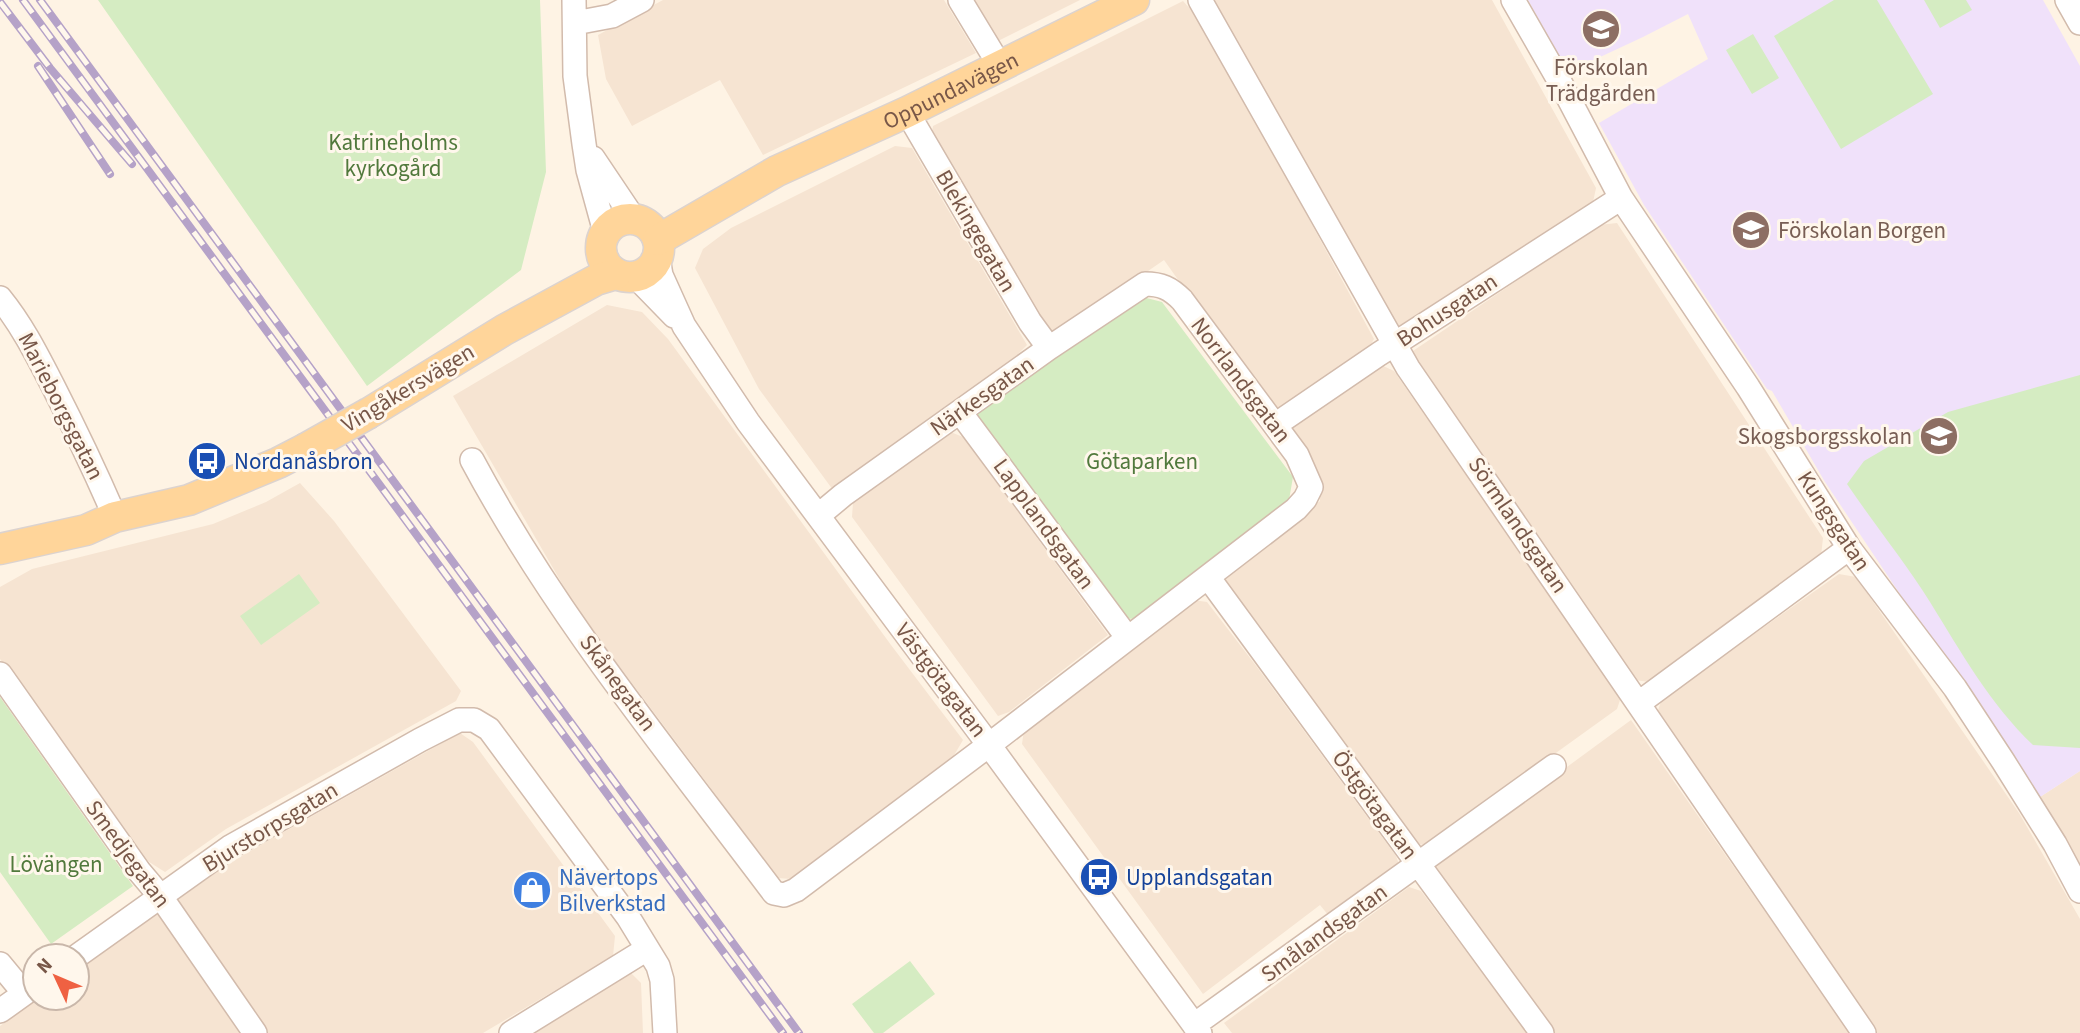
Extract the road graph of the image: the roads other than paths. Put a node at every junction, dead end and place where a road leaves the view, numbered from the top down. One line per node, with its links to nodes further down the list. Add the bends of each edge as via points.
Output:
1 (574, 0): 8 (street)
2 (642, 0): 8 (street, via 612,16)
3 (960, 0): 10 (street)
4 (1134, 0): 10 (main road, Oppundavägen)
5 (1200, 0): 19 (street, Sörmlandsgatan)
6 (1513, 0): 13 (street, Kungsgatan)
7 (2067, 0): 9 (street)
8 (575, 23): 12 (street, via 575,76)
9 (2080, 23)
10 (1000, 66): 11 (main road, Oppundavägen)
11 (907, 112): 14 (main road, Oppundavägen, via 649,223); 20 (street, Blekingegatan)
12 (584, 144): 14 (street, via 621,202); 15 (street)
13 (1621, 198): 19 (street, Bohusgatan); 27 (street, Kungsgatan)
14 (649, 235): 15 (main road, Vingåkersvägen, via 647,273); 15 (main road, Vingåkersvägen, via 624,219 614,223); 18 (street, Västgötagatan)
15 (614, 259): 18 (street, Västgötagatan); 25 (main road, Vingåkersvägen, bridge, via 587,266 504,330 278,463 190,500)
16 (1147, 284): 20 (street, Närkesgatan); 22 (street, Norrlandsgatan, via 1171,289 1182,300)
17 (0, 298): 25 (street, Marieborgsgatan, via 34,351)
18 (684, 326): 24 (street, Västgötagatan, via 748,422)
19 (1396, 344): 22 (street, Bohusgatan); 32 (street, Sörmlandsgatan, via 1408,368)
20 (1049, 348): 21 (street, Närkesgatan)
21 (960, 412): 24 (street, Närkesgatan); 30 (street, Lapplandsgatan)
22 (1275, 425): 29 (street, Norrlandsgatan, via 1311,487 1296,509)
23 (472, 460): 33 (street, Skånegatan, via 503,517 599,659 774,893 796,890)
24 (819, 515): 33 (street, Västgötagatan)
25 (115, 517): 26 (main road, Vingåkersvägen); 28 (main road, Vingåkersvägen, via 86,530)
26 (0, 536)
27 (1849, 548): 32 (street); 36 (street, Kungsgatan, via 1955,688)
28 (0, 549)
29 (1208, 576): 30 (street); 35 (street, Östgötagatan)
30 (1127, 638): 33 (street)
31 (0, 674): 37 (street, Smedjegatan)
32 (1639, 703): 49 (street, Sörmlandsgatan)
33 (989, 745): 44 (street, Västgötagatan)
34 (1554, 766): 35 (street, Smålandsgatan)
35 (1419, 864): 44 (street, Smålandsgatan); 48 (street, Östgötagatan)
36 (2080, 891)
37 (161, 897): 38 (street, Bjurstorpsgatan); 39 (street, Bjurstorpsgatan, via 230,847 459,720 474,720 489,729); 45 (street, Smedjegatan)
38 (91, 946)
39 (647, 949): 46 (street); 47 (street, via 662,981)
40 (0, 964): 41 (street)
41 (21, 983)
42 (21, 996): 43 (street)
43 (0, 1011)
44 (1197, 1029)
45 (256, 1033)
46 (511, 1033)
47 (665, 1033)
48 (1542, 1033)
49 (1864, 1033)

